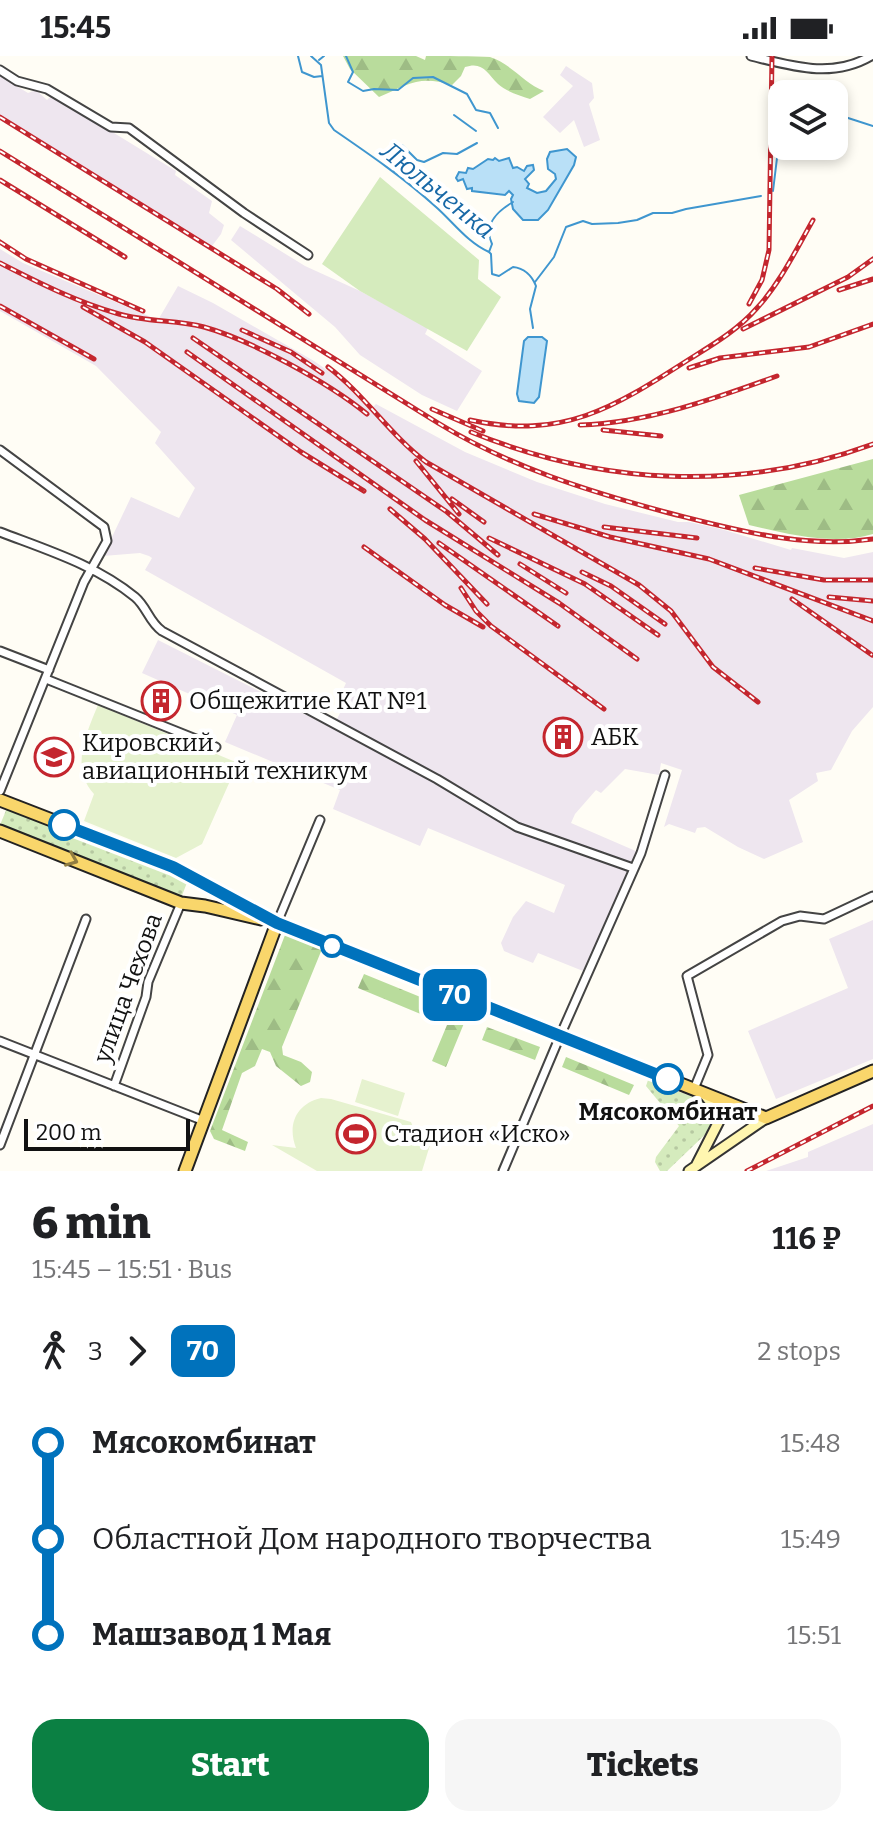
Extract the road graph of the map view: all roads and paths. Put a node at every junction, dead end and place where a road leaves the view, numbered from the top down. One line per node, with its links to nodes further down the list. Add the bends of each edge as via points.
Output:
1 (751, 56): 2 (street, via 820,70)
2 (871, 56)
3 (0, 70): 4 (street, via 47,89 111,127 129,128)
4 (308, 255)
5 (0, 450): 7 (street, via 104,527 107,541)
6 (0, 532): 7 (street)
7 (93, 569): 9 (street); 17 (street, via 138,599 150,622 162,631 517,827)
8 (0, 651): 9 (street)
9 (49, 670): 10 (street)
10 (46, 679): 11 (street); 13 (street)
11 (216, 747)
12 (665, 775): 17 (street)
13 (0, 791)
14 (0, 800): 18 (main road)
15 (320, 820): 23 (street)
16 (0, 831): 20 (main road, one-way to 20)
17 (633, 868): 24 (street)
18 (203, 883): 21 (main road, via 204,895); 23 (main road)
19 (873, 896): 29 (street, via 824,919 800,916 782,921 687,976 708,1055)
20 (181, 903): 21 (main road); 28 (street, улица Чехова)
21 (195, 905): 23 (main road)
22 (86, 919): 26 (street)
23 (277, 923): 24 (main road); 31 (main road)
24 (560, 1036): 29 (main road); 35 (street)
25 (0, 1041): 26 (street)
26 (34, 1056): 28 (street); 32 (street)
27 (873, 1071): 30 (main road)
28 (114, 1086): 31 (street)
29 (698, 1090): 30 (main road); 33 (main road, via 716,1109 719,1121)
30 (766, 1118): 33 (main road)
31 (204, 1121): 34 (main road)
32 (0, 1145)
33 (692, 1169)
34 (185, 1171)
35 (503, 1171)

